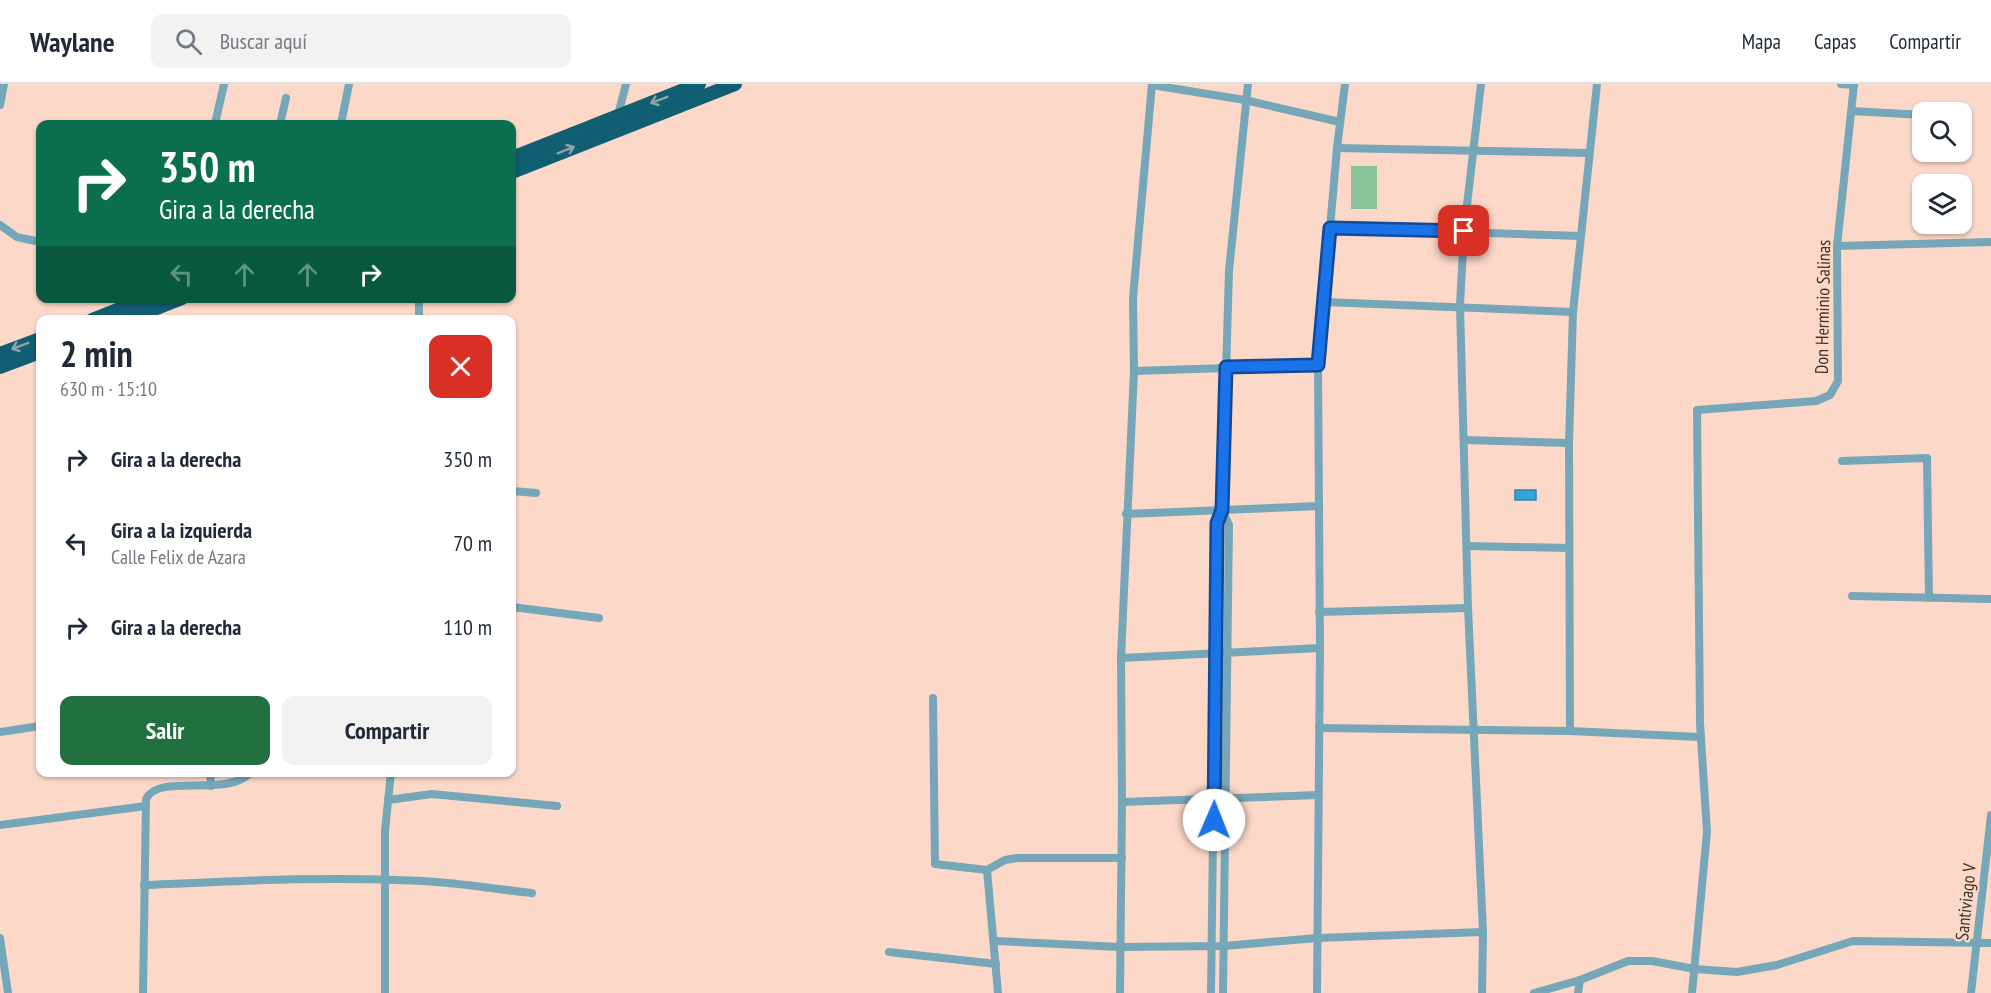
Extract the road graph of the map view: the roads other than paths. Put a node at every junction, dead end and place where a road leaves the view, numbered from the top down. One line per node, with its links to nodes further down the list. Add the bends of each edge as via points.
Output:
1 (4, 84): 16 (street)
2 (224, 84): 20 (street)
3 (349, 84): 22 (street)
4 (626, 84): 19 (street)
5 (699, 84): 19 (highway, one-way to 19)
6 (735, 84): 28 (highway, one-way to 6)
7 (1152, 84): 15 (street); 49 (street, via 1133,298)
8 (1248, 84): 15 (street)
9 (1345, 84): 23 (street)
10 (1481, 84): 25 (street)
11 (1597, 84): 26 (street)
12 (1841, 84): 13 (street)
13 (1854, 85): 17 (street, Don Herminio Salinas)
14 (286, 98): 21 (street)
15 (1245, 100): 23 (street); 48 (street, via 1229,271)
16 (0, 105)
17 (1852, 111): 18 (street); 35 (street, Don Herminio Salinas)
18 (1912, 114)
19 (618, 115): 27 (highway)
20 (216, 120)
21 (281, 120)
22 (341, 120)
23 (1340, 123): 24 (street)
24 (1337, 148): 25 (street); 30 (street)
25 (1472, 148): 26 (street); 31 (street)
26 (1589, 153): 32 (street)
27 (516, 156)
28 (516, 170)
29 (0, 225): 33 (street, via 17,237)
30 (1330, 228): 31 (street); 36 (street)
31 (1464, 231): 32 (street); 39 (street)
32 (1580, 236): 40 (street)
33 (36, 241)
34 (1991, 242): 35 (street)
35 (1838, 246): 77 (street, Don Herminio Salinas, via 1836,352 1840,368 1830,395 1816,401 1697,410)
36 (1324, 302): 39 (street); 46 (street)
37 (135, 303): 41 (highway)
38 (169, 303): 42 (highway)
39 (1460, 305): 40 (street); 50 (street)
40 (1573, 312): 51 (street)
41 (105, 315)
42 (139, 315)
43 (36, 340): 44 (highway, one-way to 44)
44 (0, 354)
45 (36, 354): 47 (highway)
46 (1318, 365): 48 (street); 55 (street)
47 (0, 367)
48 (1226, 367): 49 (street); 56 (street)
49 (1134, 371): 57 (street)
50 (1464, 440): 51 (street); 58 (street)
51 (1569, 443): 59 (street)
52 (1842, 461): 61 (street, via 1927,458)
53 (516, 492): 54 (street)
54 (536, 494)
55 (1318, 506): 56 (street); 65 (street)
56 (1222, 510): 57 (street); 68 (street, via 1217,523); 69 (street, via 1229,525)
57 (1126, 514): 70 (street)
58 (1467, 546): 59 (street); 64 (street)
59 (1569, 548): 75 (street)
60 (1852, 596): 61 (street)
61 (1929, 598): 62 (street)
62 (1991, 599)
63 (516, 608): 66 (street)
64 (1468, 608): 65 (street); 74 (street)
65 (1319, 612): 67 (street)
66 (599, 618)
67 (1320, 648): 69 (street); 73 (street)
68 (1215, 652): 69 (street); 70 (street); 83 (street)
69 (1227, 652): 84 (street)
70 (1121, 658): 86 (street)
71 (933, 698): 92 (street, via 935,864)
72 (36, 727): 76 (street)
73 (1319, 728): 74 (street); 82 (street)
74 (1473, 731): 75 (street); 96 (street)
75 (1570, 731): 77 (street)
76 (0, 732)
77 (1700, 737): 107 (street, via 1707,832)
78 (210, 777): 81 (street)
79 (244, 777): 81 (street)
80 (390, 777): 85 (street)
81 (211, 786): 87 (street, via 157,788 148,794)
82 (1318, 795): 84 (street); 98 (street)
83 (1215, 799): 84 (street); 86 (street); 103 (street)
84 (1226, 799): 104 (street)
85 (388, 800): 88 (street, via 432,794); 93 (street)
86 (1122, 802): 91 (street)
87 (146, 806): 90 (street); 94 (street)
88 (556, 806)
89 (1991, 815): 100 (street, Santiviago V)
90 (0, 825)
91 (1122, 858): 92 (street, via 1017,858); 102 (street)
92 (987, 870): 99 (street)
93 (385, 880): 94 (street); 95 (street); 111 (street)
94 (144, 885): 110 (street)
95 (532, 892)
96 (1483, 932): 98 (street); 117 (street)
97 (0, 938): 109 (street)
98 (1317, 938): 104 (street); 116 (street)
99 (994, 941): 102 (street); 106 (street)
100 (1977, 941): 101 (street); 107 (street, via 1853,941 1754,969); 121 (street, Santiviago V)
101 (1991, 943)
102 (1120, 946): 103 (street); 113 (street)
103 (1212, 946): 104 (street); 114 (street)
104 (1224, 946): 115 (street)
105 (889, 952): 106 (street)
106 (996, 964): 112 (street)
107 (1695, 969): 108 (street, via 1628,961); 120 (street)
108 (1580, 980): 118 (street); 119 (street)
109 (8, 993)
110 (143, 993)
111 (385, 993)
112 (998, 993)
113 (1120, 993)
114 (1211, 993)
115 (1223, 993)
116 (1317, 993)
117 (1482, 993)
118 (1534, 993)
119 (1578, 993)
120 (1692, 993)
121 (1971, 993)

